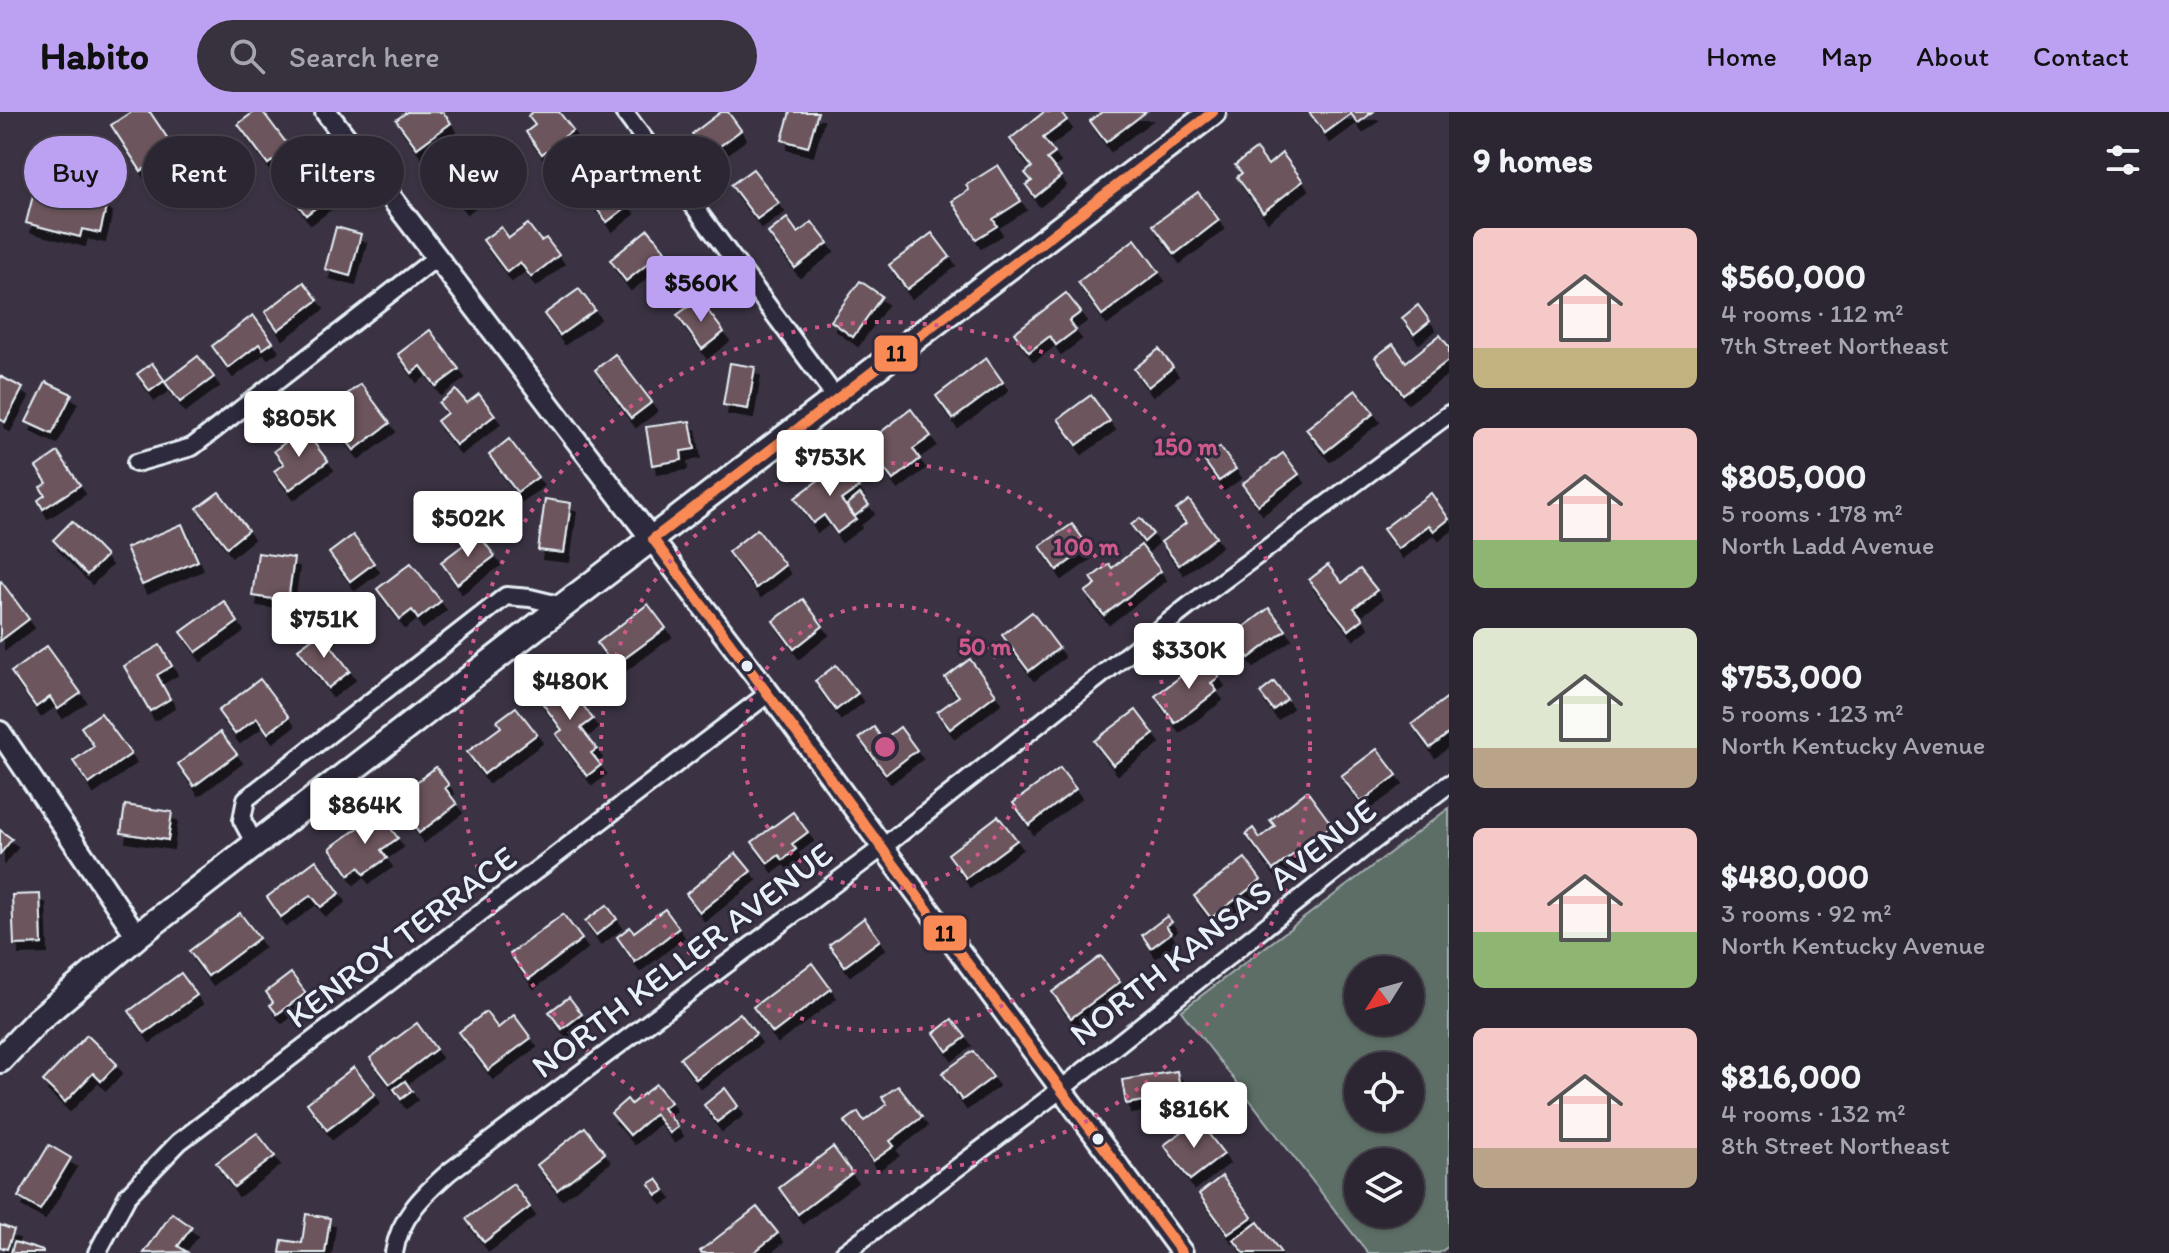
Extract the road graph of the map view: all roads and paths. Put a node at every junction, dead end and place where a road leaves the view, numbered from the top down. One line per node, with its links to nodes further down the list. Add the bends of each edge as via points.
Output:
1 (326, 112): 4 (street)
2 (624, 112): 5 (street)
3 (1213, 112): 5 (main road)
4 (437, 257): 7 (street, via 192,447); 8 (street)
5 (837, 399): 8 (main road)
6 (1449, 414): 14 (street, NORTH KELLER AVENUE, via 1190,605)
7 (136, 463)
8 (653, 539): 9 (main road); 10 (street)
9 (563, 606): 13 (main road); 13 (street, via 506,596 354,713 246,799 242,820)
10 (769, 693): 14 (street); 18 (street, KENROY TERRACE, via 179,1142 128,1195)
11 (0, 732): 15 (street)
12 (1449, 784): 17 (street, NORTH KANSAS AVENUE)
13 (256, 846): 15 (main road)
14 (883, 847): 17 (street); 19 (street, NORTH KELLER AVENUE, via 449,1172 405,1220)
15 (137, 936): 16 (main road, via 37,1021)
16 (0, 1060)
17 (1060, 1090): 20 (street, NORTH KANSAS AVENUE); 21 (street)
18 (97, 1253)
19 (394, 1253)
20 (844, 1253)
21 (1182, 1253)

